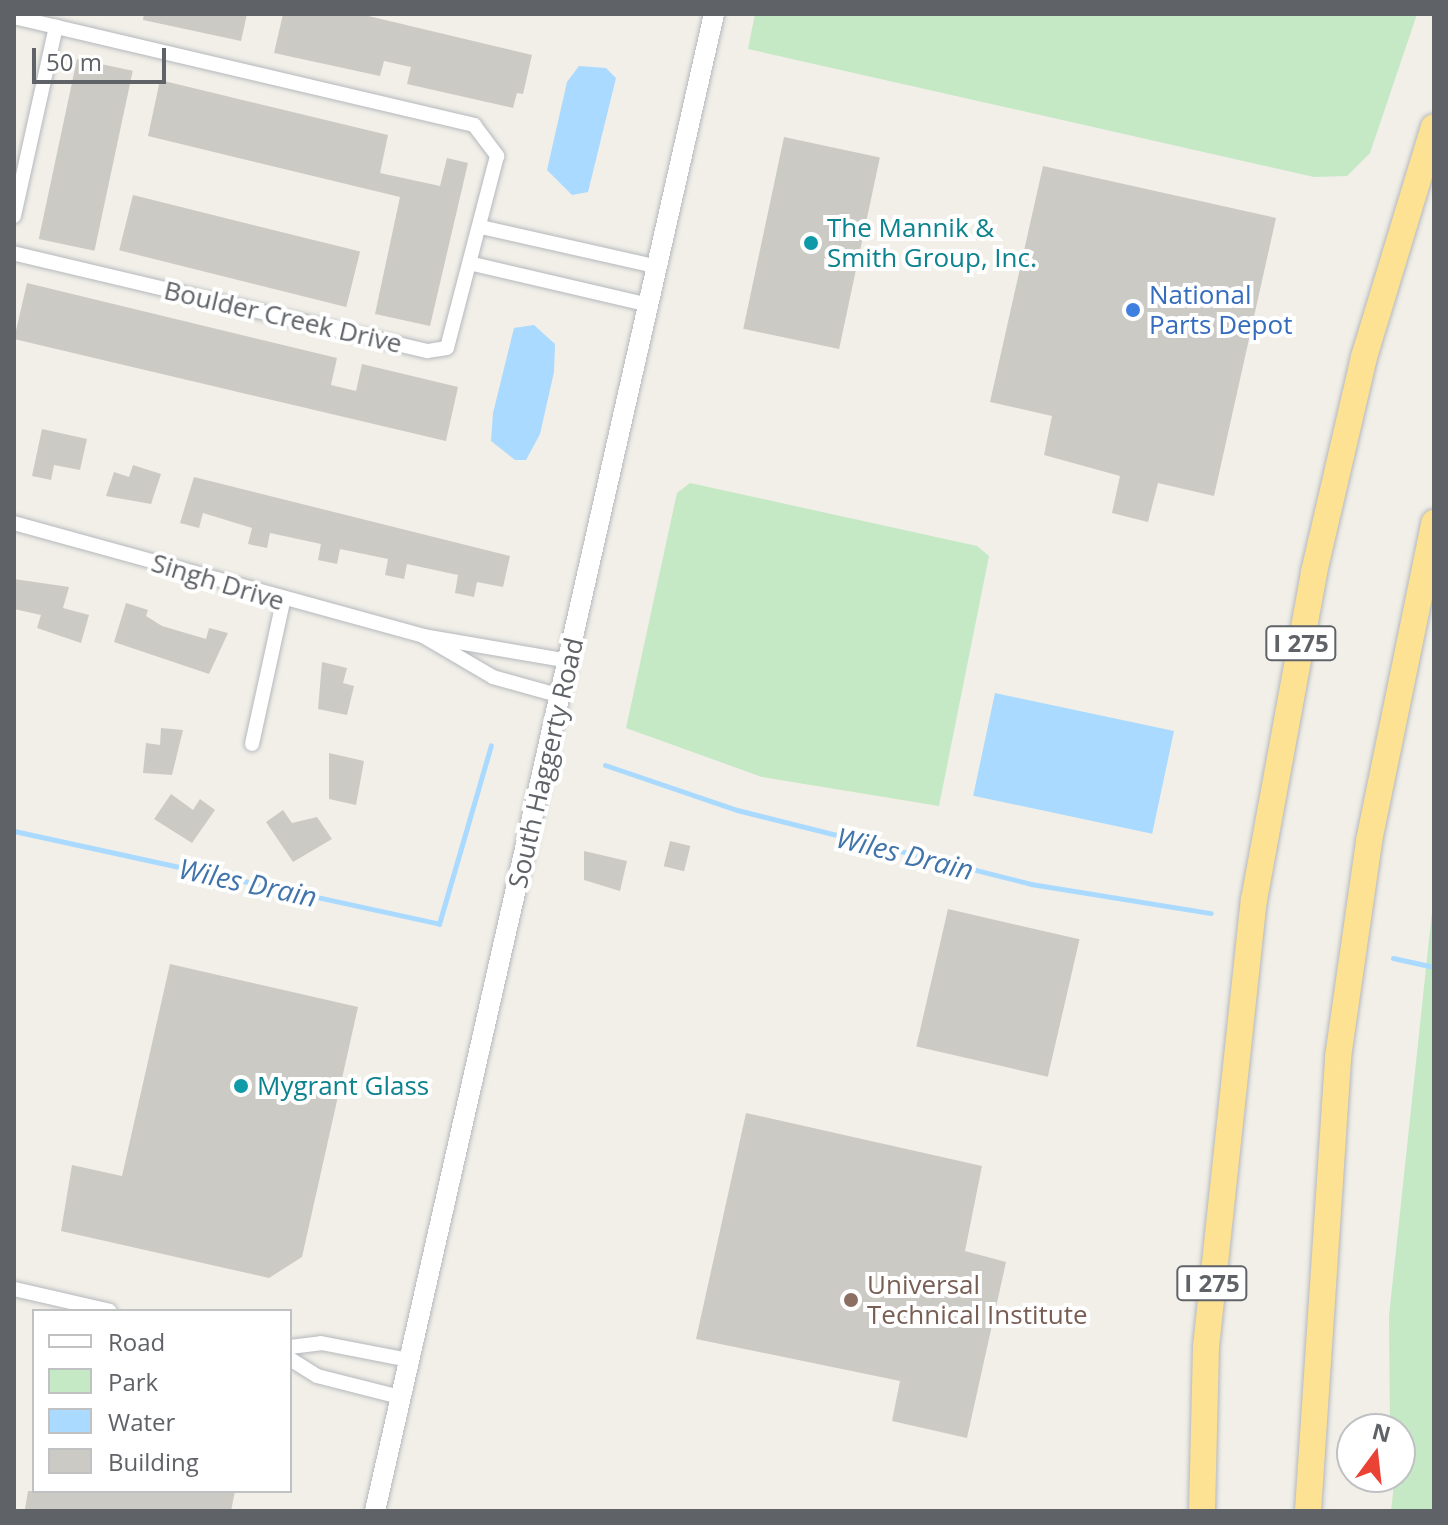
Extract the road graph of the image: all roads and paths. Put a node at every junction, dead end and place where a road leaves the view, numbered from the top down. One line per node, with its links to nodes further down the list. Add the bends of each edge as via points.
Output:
1 (714, 14): 9 (main road, South Haggerty Road)
2 (14, 17): 3 (street, Boulder Creek Drive)
3 (56, 27): 5 (street); 6 (street, Boulder Creek Drive, via 474,125 497,156)
4 (1434, 127): 24 (highway, I 275, via 1364,357 1269,809 1222,1170)
5 (14, 216)
6 (481, 227): 8 (street, Boulder Creek Drive); 9 (street)
7 (14, 253): 8 (street, Boulder Creek Drive, via 427,351 447,348 456,332)
8 (473, 264): 10 (street)
9 (658, 267): 10 (main road, South Haggerty Road)
10 (649, 305): 15 (main road, South Haggerty Road)
11 (14, 523): 13 (street, Singh Drive)
12 (1434, 523): 28 (highway, via 1369,841 1338,1057)
13 (283, 602): 14 (street, Singh Drive); 17 (street)
14 (423, 636): 15 (street, Singh Drive); 16 (street, Singh Drive, via 493,677)
15 (570, 661): 16 (main road, South Haggerty Road)
16 (561, 696): 22 (main road, South Haggerty Road)
17 (252, 744)
18 (14, 1289): 19 (street)
19 (101, 1309)
20 (292, 1347): 22 (street, via 321,1343)
21 (292, 1360): 23 (street, via 317,1376)
22 (409, 1360): 23 (main road, South Haggerty Road)
23 (400, 1397): 25 (main road, South Haggerty Road)
24 (1204, 1397): 26 (highway); 27 (highway, I 275)
25 (375, 1511)
26 (1186, 1511)
27 (1202, 1511)
28 (1308, 1511)

